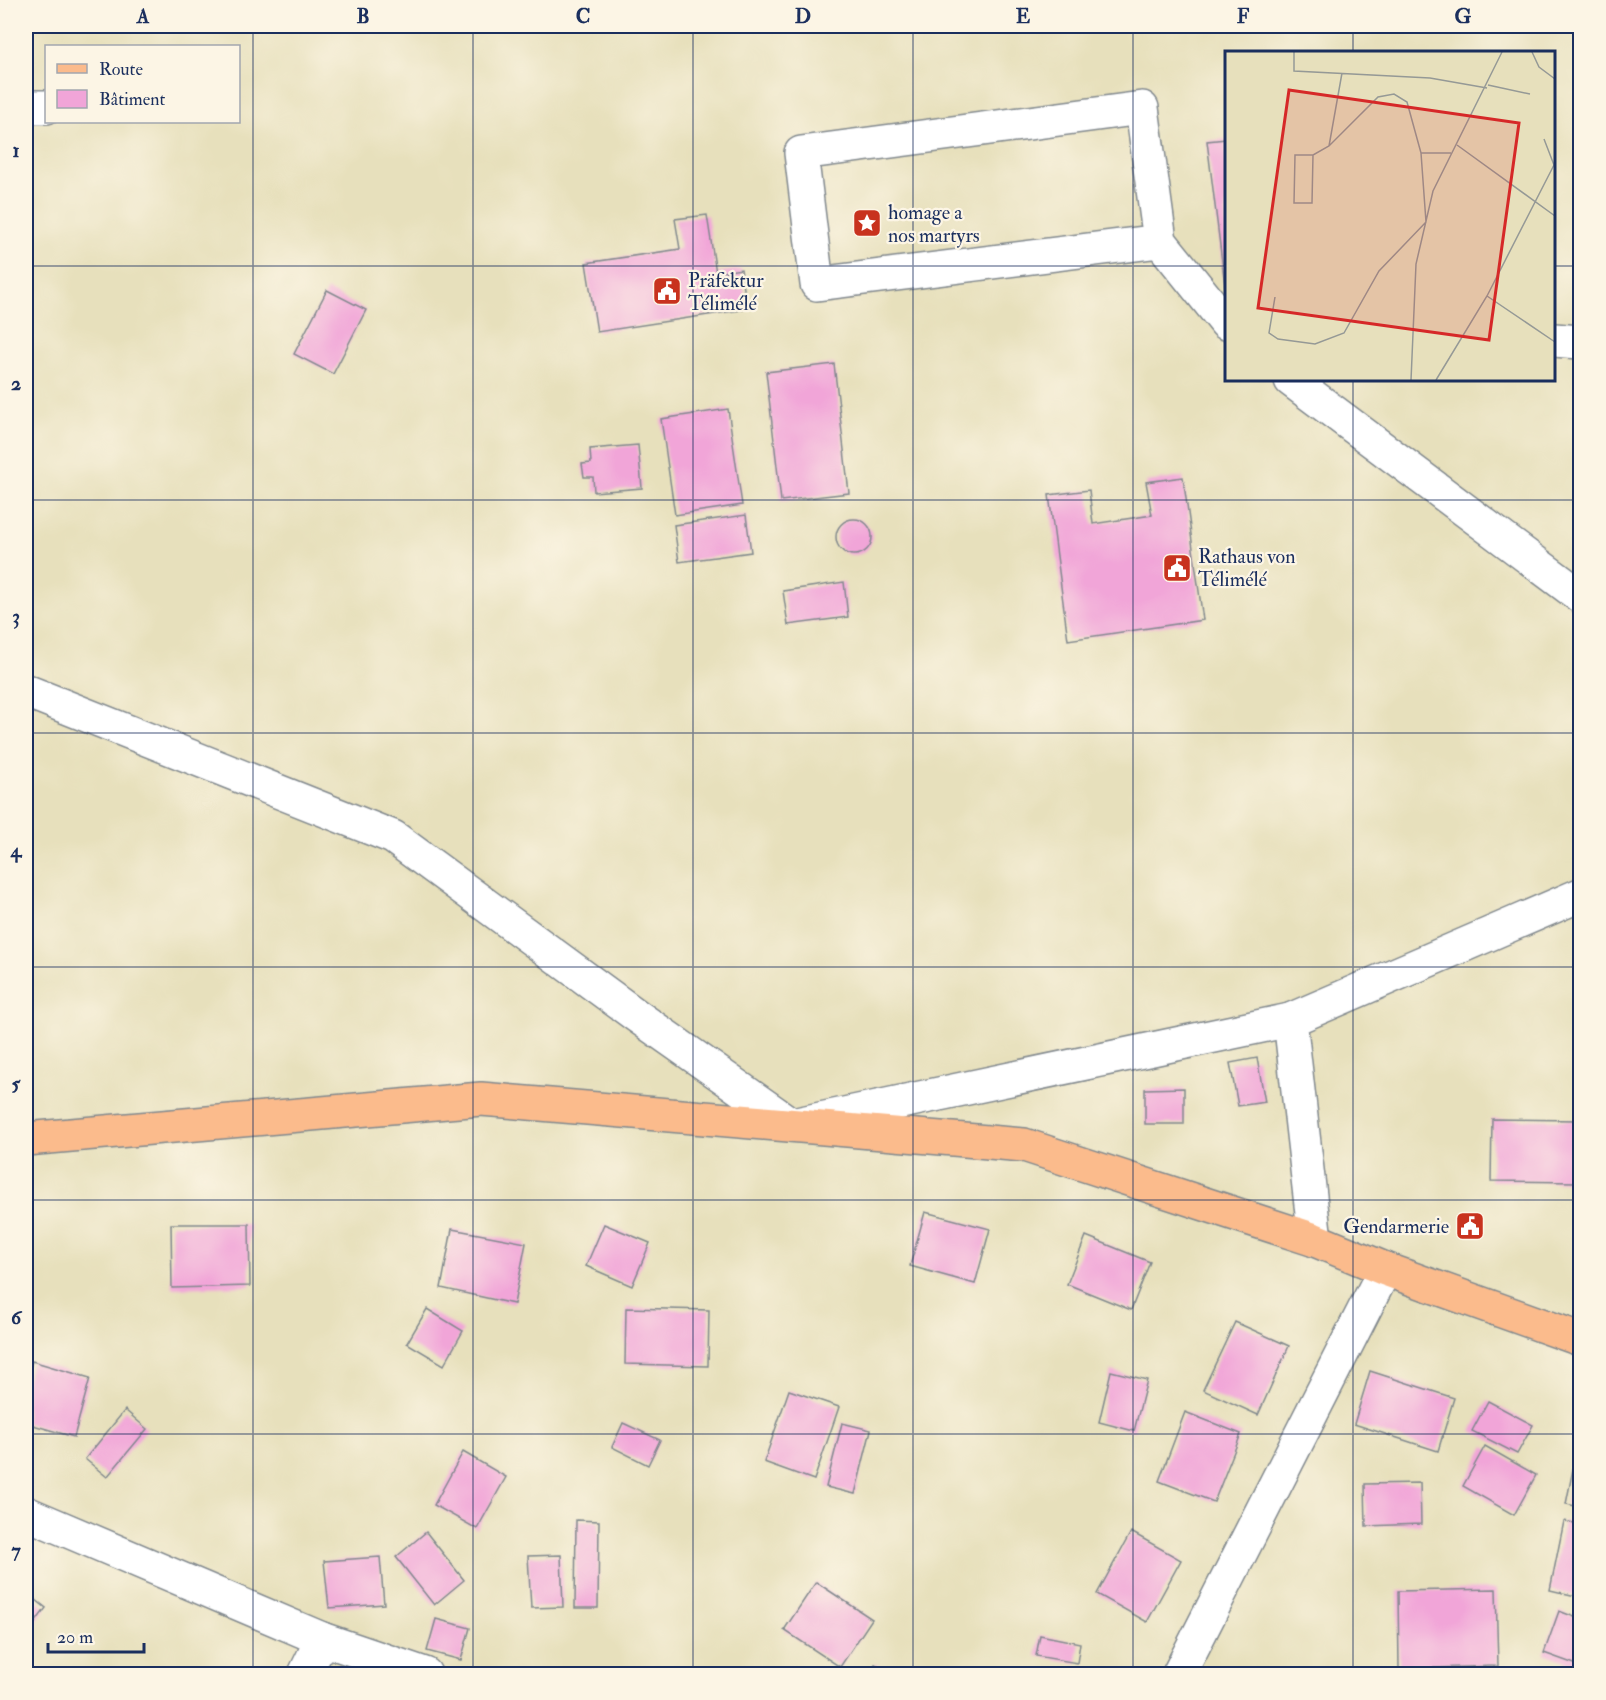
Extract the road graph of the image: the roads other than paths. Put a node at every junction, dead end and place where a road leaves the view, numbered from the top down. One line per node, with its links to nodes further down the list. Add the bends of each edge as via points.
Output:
1 (26, 107): 2 (street)
2 (45, 107)
3 (1161, 241): 3 (street, via 817,284 801,153 1142,108); 4 (street)
4 (1225, 321)
5 (1555, 340): 6 (street)
6 (1581, 342)
7 (1292, 381): 8 (street)
8 (1581, 596)
9 (26, 691): 12 (street, via 393,837)
10 (1581, 895): 11 (street)
11 (1290, 1020): 12 (street); 14 (street)
12 (792, 1125): 13 (main road, via 481,1099); 14 (main road, via 1024,1145)
13 (26, 1139)
14 (1315, 1240): 15 (main road)
15 (1385, 1269): 16 (main road); 21 (street)
16 (1581, 1339)
17 (26, 1513): 18 (street)
18 (322, 1639): 19 (street); 20 (street)
19 (305, 1674)
20 (424, 1674)
21 (1179, 1674)

